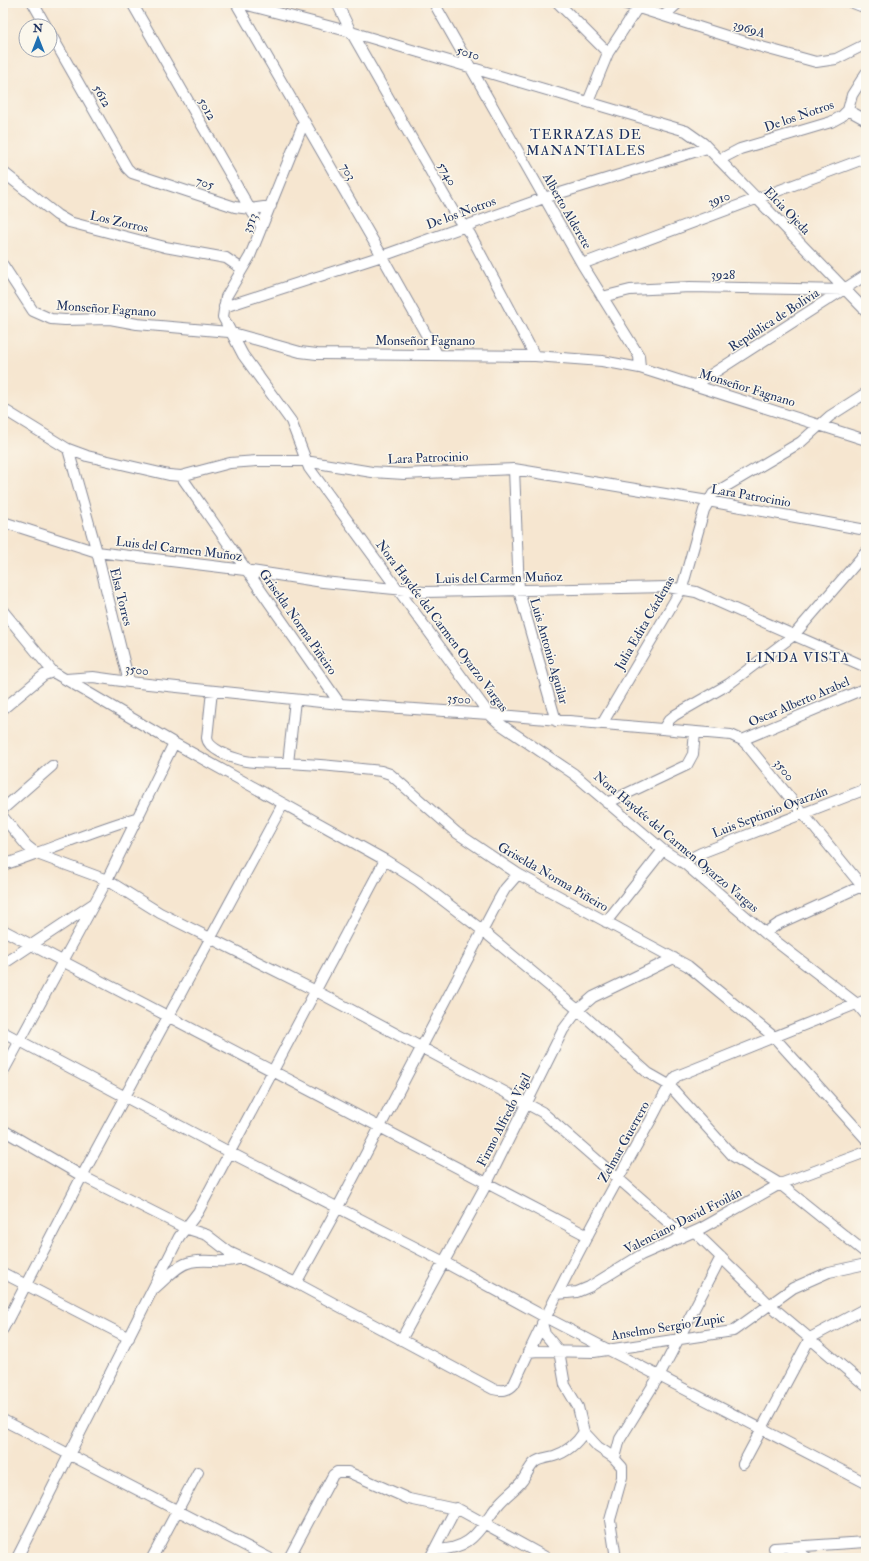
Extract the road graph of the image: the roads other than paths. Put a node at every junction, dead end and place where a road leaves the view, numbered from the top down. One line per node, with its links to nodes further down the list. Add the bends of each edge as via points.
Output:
1 (33, 3): 14 (street)
2 (132, 3): 34 (street, 5012)
3 (236, 3): 24 (street, 703)
4 (240, 3): 15 (street, 5010)
5 (337, 3): 15 (street, 5740)
6 (434, 3): 19 (street, Alberto Alderete)
7 (558, 3): 18 (street)
8 (623, 3): 11 (street, 3969A)
9 (678, 3): 13 (street)
10 (853, 3): 12 (street)
11 (638, 7): 13 (street, 3969A); 18 (street)
12 (866, 8)
13 (665, 15): 16 (street, 3969A, via 816,62 836,59)
14 (41, 18)
15 (351, 32): 19 (street, 5010); 35 (street, 5740)
16 (866, 44)
17 (58, 47): 30 (street, 5612)
18 (608, 53): 21 (street)
19 (469, 66): 21 (street, 5010, via 495,76); 31 (street, Alberto Alderete)
20 (866, 74): 22 (street, De los Notros, via 852,95)
21 (588, 102): 25 (street, 5010)
22 (848, 110): 23 (street); 28 (street, De los Notros, via 831,122 740,149)
23 (866, 120)
24 (304, 122): 33 (street, 3513); 37 (street, 703)
25 (686, 131): 26 (street, Elcia Ojeda)
26 (707, 148): 28 (street, Elcia Ojeda); 31 (street, De los Notros)
27 (866, 158): 32 (street, 3910)
28 (719, 160): 32 (street, Elcia Ojeda)
29 (3, 172): 40 (street, Los Zorros, via 69,222 226,258)
30 (132, 173): 34 (street, 705, via 235,207)
31 (544, 198): 35 (street, De los Notros); 38 (street, Alberto Alderete)
32 (756, 199): 38 (street, 3910); 42 (street, Elcia Ojeda)
33 (271, 206): 34 (street, 705); 36 (street, 3513)
34 (250, 209): 36 (street, 5012)
35 (464, 226): 37 (street, De los Notros); 48 (street, 5740)
36 (262, 227): 40 (street, 3513)
37 (382, 256): 44 (street, De los Notros); 47 (street, 703)
38 (582, 264): 43 (street, Alberto Alderete)
39 (3, 265): 46 (street, Monseñor Fagnano, via 33,311 51,319 110,319 137,324)
40 (242, 269): 44 (street, 3513, via 226,297)
41 (866, 275): 42 (street, República de Bolivia)
42 (845, 290): 43 (street, 3928, via 690,287 630,290); 45 (street, Elcia Ojeda); 50 (street, República de Bolivia)
43 (602, 297): 49 (street, Alberto Alderete, via 638,356)
44 (224, 307): 46 (street, 3513, via 223,317)
45 (866, 311)
46 (229, 332): 47 (street, Monseñor Fagnano, via 306,352); 56 (street, Nora Haydée del Carmen Oyarzo Vargas, via 288,415)
47 (437, 354): 48 (street, Monseñor Fagnano)
48 (535, 356): 49 (street, Monseñor Fagnano, via 602,360)
49 (640, 368): 50 (street, Monseñor Fagnano)
50 (695, 385): 53 (street, Monseñor Fagnano)
51 (866, 393): 53 (street)
52 (3, 409): 55 (street, Lara Patrocinio)
53 (820, 425): 54 (street, Monseñor Fagnano); 59 (street, via 801,442 713,494)
54 (866, 440)
55 (68, 449): 58 (street, Lara Patrocinio, via 87,456); 62 (street, Elsa Torres)
56 (305, 461): 57 (street, Lara Patrocinio, via 372,472 404,474); 58 (street, Lara Patrocinio, via 244,461); 66 (street, Nora Haydée del Carmen Oyarzo Vargas)
57 (514, 469): 59 (street, Lara Patrocinio); 67 (street, Luis Antonio Aguilar)
58 (181, 476): 64 (street, Griselda Norma Piñeiro)
59 (708, 501): 61 (street, Lara Patrocinio); 65 (street, Julia Edita Cárdenas)
60 (3, 522): 62 (street, Luis del Carmen Muñoz)
61 (866, 530)
62 (97, 552): 64 (street, Luis del Carmen Muñoz); 73 (street, Elsa Torres)
63 (866, 552): 69 (street)
64 (245, 570): 66 (street, Luis del Carmen Muñoz); 77 (street, Griselda Norma Piñeiro)
65 (682, 588): 67 (street, Luis del Carmen Muñoz); 69 (street, Luis del Carmen Muñoz); 81 (street, Julia Edita Cárdenas)
66 (397, 590): 67 (street, Luis del Carmen Muñoz); 79 (street, Nora Haydée del Carmen Oyarzo Vargas)
67 (519, 591): 80 (street, Luis Antonio Aguilar)
68 (3, 611): 71 (street)
69 (794, 635): 70 (street, Luis del Carmen Muñoz); 82 (street, via 729,684 675,715)
70 (866, 667)
71 (53, 672): 72 (street); 78 (street, via 44,675)
72 (66, 679): 73 (street, 3500, via 93,677); 85 (street)
73 (129, 682): 75 (street, 3500)
74 (866, 688): 84 (street, Oscar Alberto Arabel)
75 (212, 691): 76 (street, 3500); 86 (street, Griselda Norma Piñeiro, via 208,743)
76 (295, 700): 77 (street, 3500); 87 (street)
77 (340, 704): 79 (street, 3500)
78 (3, 709)
79 (489, 714): 80 (street, 3500); 91 (street, Nora Haydée del Carmen Oyarzo Vargas, via 574,774)
80 (556, 721): 81 (street, 3500)
81 (602, 724): 82 (street, 3500)
82 (663, 730): 83 (street, 3500)
83 (695, 732): 84 (street, 3500, via 731,735); 91 (street, via 693,754 687,765)
84 (742, 740): 94 (street, 3500)
85 (174, 743): 89 (street); 96 (street)
86 (243, 761): 87 (street, Griselda Norma Piñeiro); 89 (street)
87 (288, 763): 102 (street, Griselda Norma Piñeiro, via 381,771 390,774 457,833)
88 (52, 766): 93 (street)
89 (235, 776): 92 (street)
90 (866, 789): 94 (street, Luis Septimio Oyarzún)
91 (607, 803): 97 (street, Nora Haydée del Carmen Oyarzo Vargas)
92 (284, 804): 99 (street); 110 (street)
93 (3, 809)
94 (803, 814): 100 (street, Luis Septimio Oyarzún, via 701,853); 104 (street, 3500)
95 (3, 817): 98 (street)
96 (138, 817): 98 (street); 103 (street)
97 (663, 850): 100 (street, Nora Haydée del Carmen Oyarzo Vargas); 106 (street)
98 (37, 854): 101 (street); 103 (street)
99 (385, 860): 108 (street, via 418,881); 115 (street)
100 (685, 864): 109 (street, Nora Haydée del Carmen Oyarzo Vargas)
101 (3, 865)
102 (518, 874): 106 (street, Griselda Norma Piñeiro); 108 (street, via 505,889)
103 (107, 880): 105 (street); 110 (street, via 160,913)
104 (865, 887): 109 (street, via 778,924)
105 (95, 902): 111 (street); 113 (street)
106 (606, 922): 112 (street, Griselda Norma Piñeiro)
107 (3, 930): 111 (street)
108 (482, 930): 117 (street); 123 (street)
109 (765, 933): 116 (street, Nora Haydée del Carmen Oyarzo Vargas)
110 (210, 937): 115 (street); 119 (street)
111 (32, 945): 113 (street); 114 (street)
112 (674, 958): 117 (street, Firmo Alfredo Vigil, via 593,997); 121 (street, Griselda Norma Piñeiro, via 688,966)
113 (63, 960): 119 (street); 122 (street)
114 (3, 964)
115 (316, 991): 123 (street); 124 (street)
116 (861, 1002): 118 (street, Nora Haydée del Carmen Oyarzo Vargas); 121 (street, Zelmar Guerrero)
117 (578, 1010): 126 (street, via 648,1073); 128 (street, Firmo Alfredo Vigil, via 563,1030)
118 (866, 1015)
119 (168, 1016): 124 (street); 127 (street)
120 (3, 1032): 122 (street)
121 (774, 1037): 126 (street, Zelmar Guerrero, via 677,1076); 131 (street, Griselda Norma Piñeiro)
122 (20, 1041): 125 (street); 127 (street)
123 (421, 1046): 128 (street); 129 (street)
124 (274, 1071): 129 (street); 132 (street)
125 (3, 1072)
126 (669, 1085): 135 (street, Zelmar Guerrero); 137 (street, via 733,1156)
127 (126, 1096): 132 (street); 134 (street)
128 (527, 1104): 135 (street, via 542,1112); 136 (street, Firmo Alfredo Vigil)
129 (380, 1127): 136 (street); 138 (street)
130 (3, 1130): 134 (street)
131 (866, 1138)
132 (229, 1152): 138 (street); 139 (street, via 198,1212)
133 (866, 1152): 137 (street, Valenciano David Froilán)
134 (82, 1176): 139 (street); 150 (street)
135 (618, 1178): 141 (street, Zelmar Guerrero); 142 (street)
136 (487, 1183): 141 (street); 146 (street, Firmo Alfredo Vigil)
137 (780, 1184): 140 (street, Valenciano David Froilán); 143 (street)
138 (338, 1207): 146 (street); 149 (street)
139 (185, 1228): 145 (street, via 213,1238 229,1252); 151 (street)
140 (695, 1232): 142 (street, Valenciano David Froilán); 144 (street)
141 (588, 1236): 152 (street, Zelmar Guerrero)
142 (684, 1236): 152 (street, Valenciano David Froilán, via 641,1255 589,1288)
143 (866, 1253)
144 (721, 1257): 153 (street); 160 (street)
145 (241, 1258): 149 (street); 151 (street, via 226,1263 191,1262 183,1265)
146 (444, 1262): 155 (street); 159 (street, Firmo Alfredo Vigil)
147 (866, 1264): 153 (street, Anselmo Sergio Zupic, via 829,1272 793,1288)
148 (3, 1273): 150 (street)
149 (296, 1283): 159 (street)
150 (26, 1285): 156 (street); 157 (street)
151 (151, 1292): 157 (street)
152 (557, 1294): 155 (street, Zelmar Guerrero)
153 (769, 1304): 158 (street); 160 (street, Anselmo Sergio Zupic, via 732,1331)
154 (866, 1308): 158 (street)
155 (543, 1320): 161 (street); 162 (street, via 545,1334); 163 (street, Zelmar Guerrero)
156 (3, 1328)
157 (129, 1338): 169 (street)
158 (810, 1338): 165 (street); 167 (street)
159 (401, 1340): 163 (street, Zelmar Guerrero, via 501,1391 510,1389 514,1384)
160 (678, 1340): 161 (street, Anselmo Sergio Zupic); 164 (street)
161 (608, 1350): 162 (street, Anselmo Sergio Zupic); 164 (street)
162 (559, 1351): 163 (street, Anselmo Sergio Zupic); 168 (street, via 565,1385 578,1408)
163 (528, 1352)
164 (659, 1376): 167 (street); 170 (street, via 620,1439)
165 (866, 1386)
166 (3, 1420): 169 (street)
167 (762, 1428): 171 (street); 173 (street)
168 (584, 1432): 170 (street, via 598,1447); 176 (street, via 580,1439 564,1452 533,1463 521,1482 499,1504)
169 (69, 1453): 175 (street); 181 (street)
170 (615, 1458): 186 (street, via 622,1471 610,1520)
171 (743, 1464)
172 (198, 1472): 175 (street)
173 (866, 1483)
174 (456, 1508): 176 (street); 180 (street); 184 (street, via 408,1499 360,1476 337,1472 333,1475)
175 (178, 1510): 182 (street); 183 (street)
176 (486, 1524): 180 (street, via 480,1533 468,1541); 185 (street)
177 (866, 1542): 178 (street)
178 (787, 1547): 179 (street); 187 (street)
179 (774, 1548)
180 (432, 1554)
181 (17, 1558)
182 (152, 1558)
183 (269, 1558)
184 (289, 1558)
185 (547, 1558)
186 (616, 1558)
187 (808, 1558)

